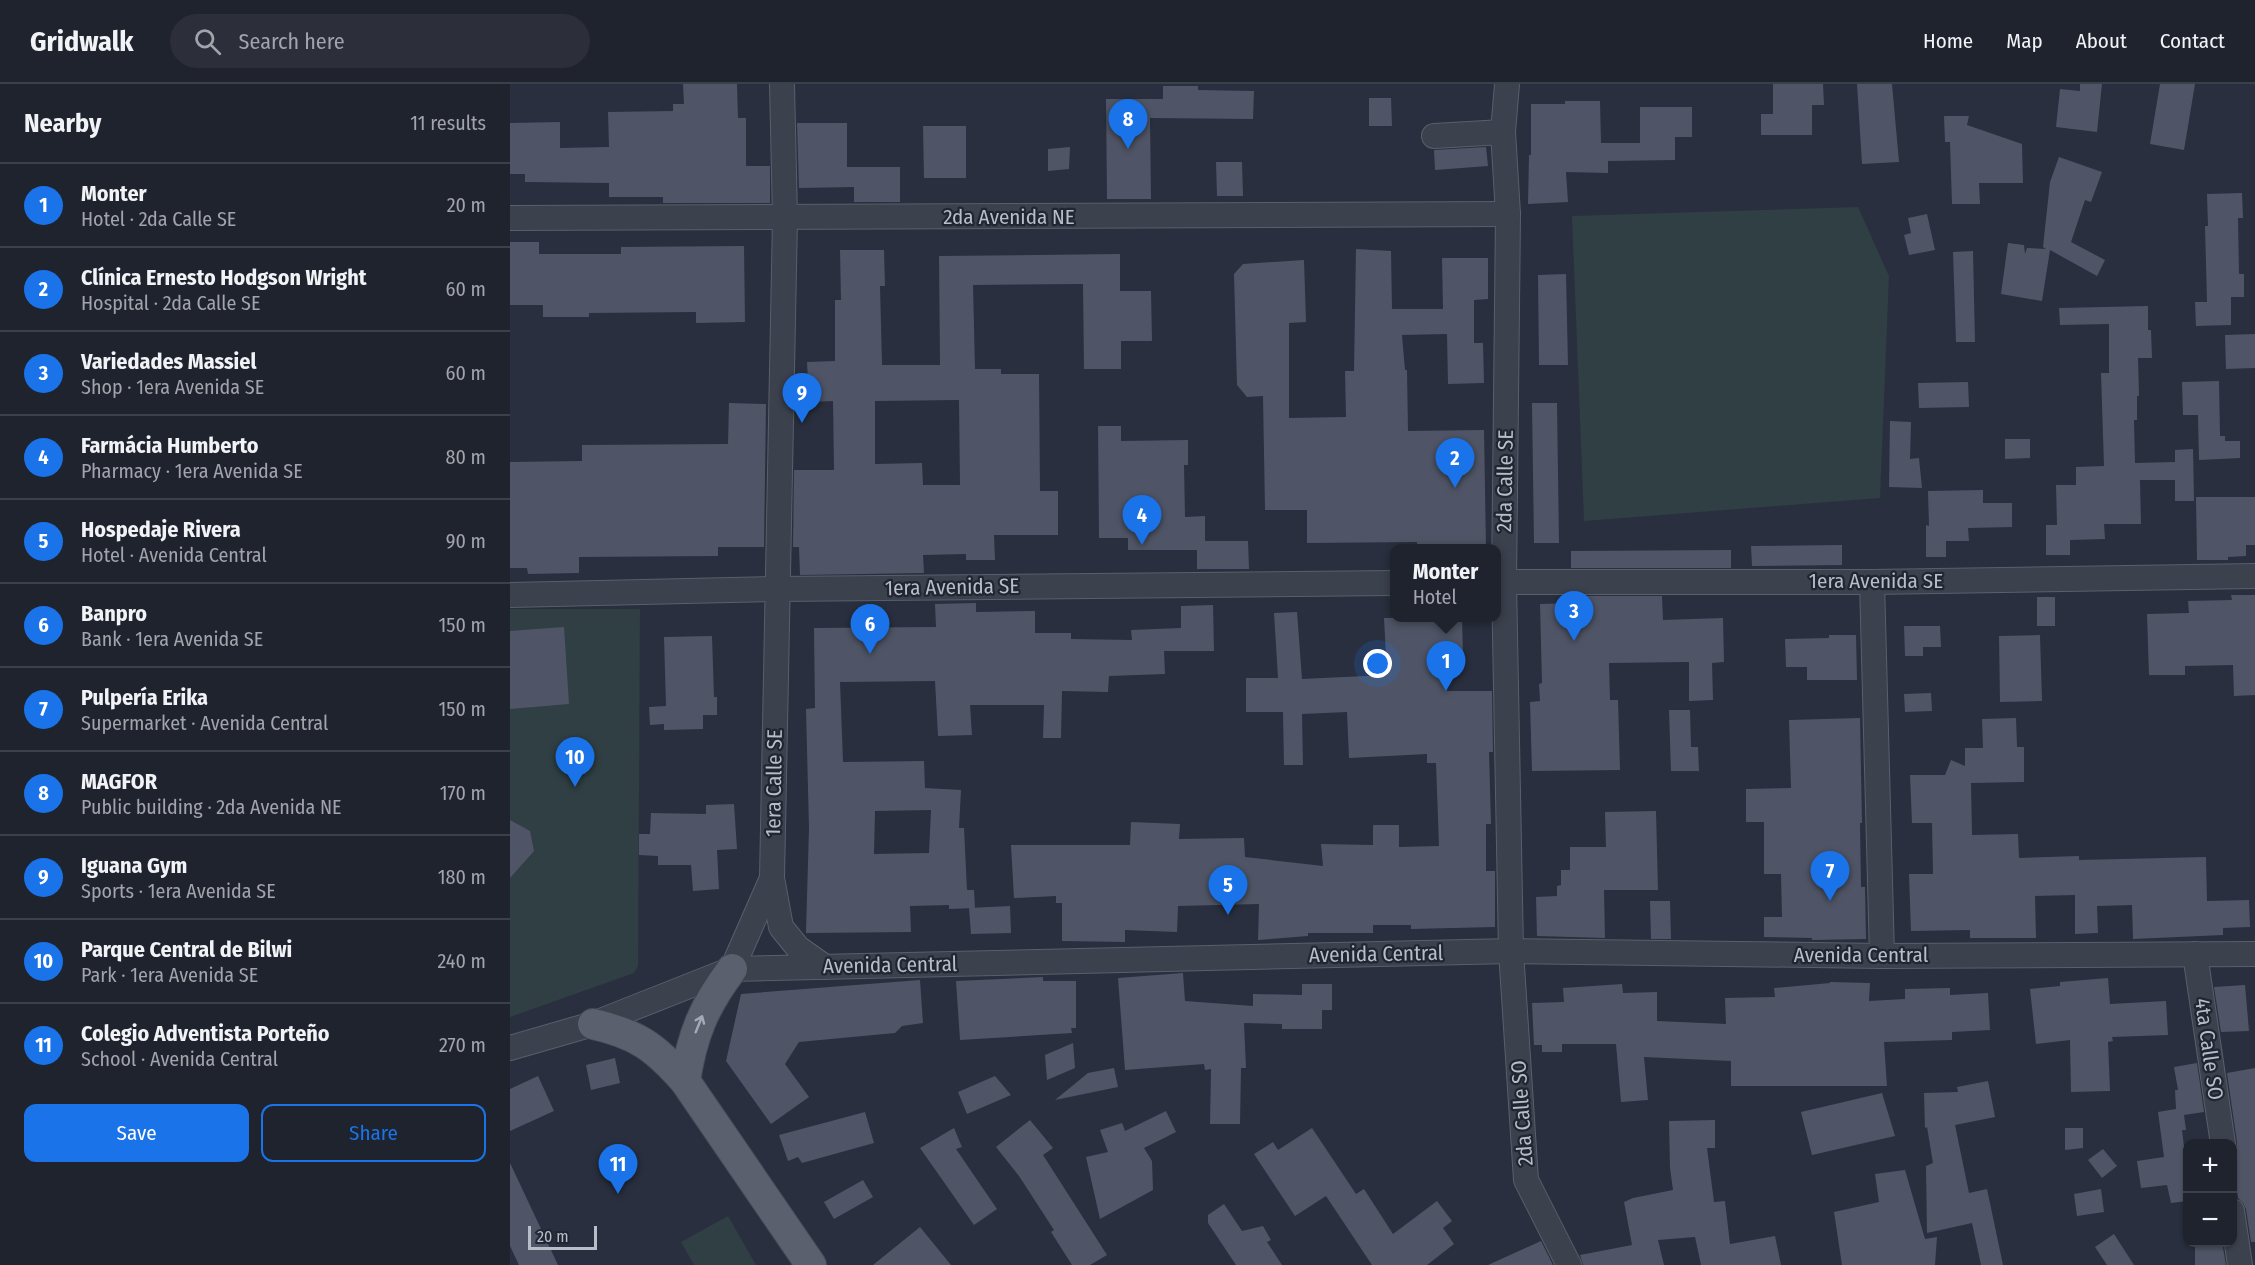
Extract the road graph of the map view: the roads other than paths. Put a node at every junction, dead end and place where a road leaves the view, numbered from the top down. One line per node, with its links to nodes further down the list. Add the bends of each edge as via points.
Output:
1 (782, 84): 7 (street, 1era Calle SE)
2 (1507, 84): 3 (street, 2da Calle SE)
3 (1503, 132): 4 (street); 5 (street, 2da Calle SE)
4 (1434, 136)
5 (1508, 214): 7 (street, 2da Avenida NE); 8 (street, 2da Calle SE)
6 (510, 218): 7 (street, 2da Avenida NE)
7 (784, 218): 13 (street, 1era Calle SE)
8 (1501, 544)
9 (2255, 576): 11 (street, 1era Avenida SE)
10 (1501, 582): 11 (street, 1era Avenida SE)
11 (1872, 582): 20 (street)
12 (1390, 583): 13 (street, 1era Avenida SE)
13 (777, 589): 14 (street, 1era Avenida SE); 16 (street, 1era Calle SE)
14 (510, 595)
15 (1501, 616): 17 (street, 2da Calle SE)
16 (772, 878): 21 (street, via 781,927 798,948); 22 (street, 1era Calle SE)
17 (1511, 951): 20 (street, Avenida Central); 21 (street, Avenida Central); 29 (street, 2da Calle SO, via 1526,1180)
18 (2195, 954): 19 (street, Avenida Central); 20 (street, Avenida Central); 26 (street, 4ta Calle SO)
19 (2255, 954)
20 (1882, 956)
21 (825, 967): 22 (street, Avenida Central)
22 (732, 969): 23 (street, Avenida Central); 25 (main road, one-way to 22, via 689,1050 699,1021)
23 (593, 1024): 24 (street, Avenida Central); 25 (main road, via 620,1030 645,1042)
24 (510, 1048)
25 (685, 1081): 28 (main road)
26 (2222, 1139)
27 (2237, 1245): 30 (street)
28 (811, 1265)
29 (1569, 1265)
30 (2240, 1265)

